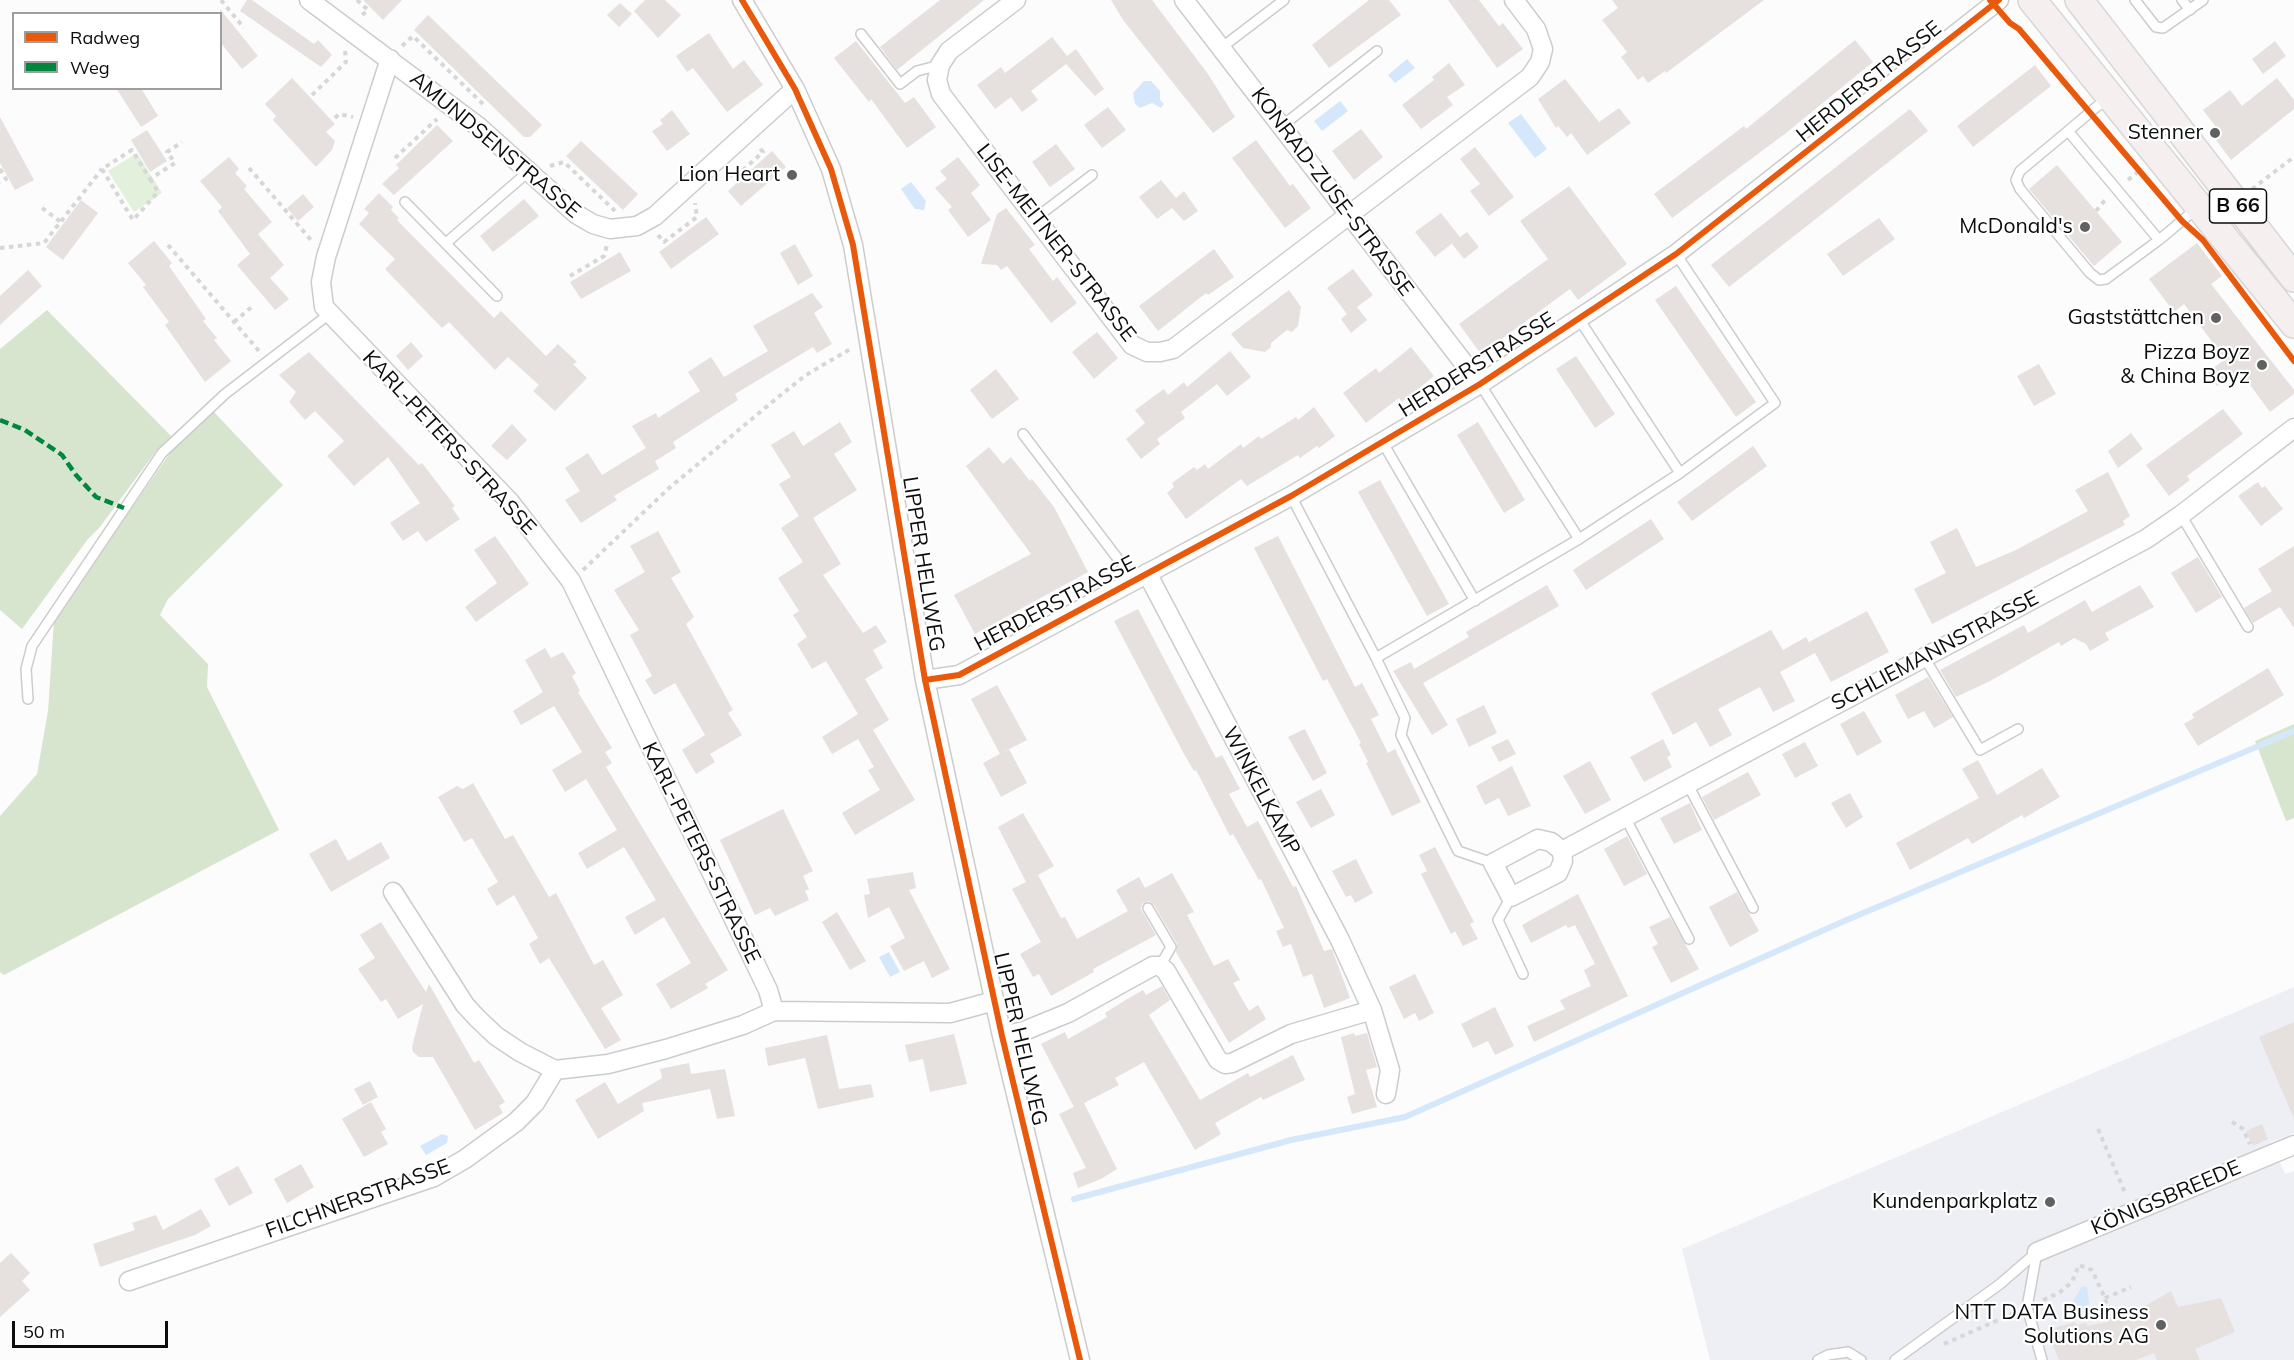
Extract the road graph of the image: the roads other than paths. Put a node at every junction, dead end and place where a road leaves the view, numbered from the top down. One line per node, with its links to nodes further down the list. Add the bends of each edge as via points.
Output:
1 (309, 0): 17 (street, AMUNDSENSTRASSE)
2 (742, 0): 19 (street, LIPPER HELLWEG)
3 (1016, 0): 18 (street, via 949,51)
4 (1184, 0): 15 (street, KONRAD-ZUSE-STRASSE)
5 (1284, 0): 15 (lane)
6 (1514, 0): 27 (street, LISE-MEITNER-STRASSE, via 1536,29 1543,49 1530,77)
7 (1999, 0): 31 (street, HERDERSTRASSE)
8 (2032, 0): 20 (main road, B 66)
9 (2135, 0): 13 (lane, via 2156,27 2163,28)
10 (2182, 0): 13 (lane)
11 (2203, 0): 13 (lane)
12 (2087, 6): 32 (main road, B 66)
13 (2190, 10)
14 (861, 34): 18 (lane, via 900,84 917,71)
15 (1221, 48): 21 (street, KONRAD-ZUSE-STRASSE)
16 (1377, 51): 21 (lane)
17 (390, 59): 23 (street, AMUNDSENSTRASSE, via 452,105); 34 (street, via 326,257 320,296)
18 (940, 65): 28 (street, LISE-MEITNER-STRASSE, via 937,80 941,94)
19 (795, 89): 23 (street, AMUNDSENSTRASSE, via 655,216 637,226 618,230 593,224); 50 (street, LIPPER HELLWEG, via 831,169 853,245)
20 (2109, 97): 22 (lane); 26 (main road, B 66)
21 (1282, 126): 27 (street, KONRAD-ZUSE-STRASSE)
22 (2068, 131): 29 (lane); 29 (lane, via 2020,171 2016,180 2090,273 2098,280 2106,279)
23 (528, 172): 30 (lane)
24 (1092, 175): 28 (lane)
25 (405, 202): 30 (lane)
26 (2199, 207): 29 (lane); 36 (main road, B 66)
27 (1348, 213): 28 (street, LISE-MEITNER-STRASSE, via 1173,349 1160,352 1147,352 1132,345); 37 (street, KONRAD-ZUSE-STRASSE)
28 (1036, 217)
29 (2159, 240)
30 (446, 243): 33 (lane)
31 (1676, 254): 35 (street, HERDERSTRASSE); 41 (lane, via 1775,403)
32 (2294, 278)
33 (497, 296)
34 (328, 315): 51 (lane, via 225,394 162,453 32,646 26,669); 66 (street, KARL-PETERS-STRASSE, via 510,502 571,581 768,990)
35 (1579, 319): 37 (street, HERDERSTRASSE); 41 (lane)
36 (2294, 324)
37 (1480, 384): 40 (street, HERDERSTRASSE); 44 (lane)
38 (2294, 428): 43 (street, SCHLIEMANNSTRASSE)
39 (1023, 434): 45 (lane)
40 (1383, 443): 42 (street, HERDERSTRASSE); 46 (lane)
41 (1680, 473): 44 (lane)
42 (1291, 496): 45 (street, HERDERSTRASSE); 49 (lane)
43 (2181, 515): 47 (lane); 48 (street, SCHLIEMANNSTRASSE, via 2145,539)
44 (1579, 539): 46 (lane)
45 (1140, 577): 50 (street, HERDERSTRASSE, via 959,675); 65 (street, WINKELKAMP, via 1335,930)
46 (1475, 601): 49 (lane)
47 (2247, 627)
48 (1924, 657): 52 (lane, via 1980,750); 53 (street, SCHLIEMANNSTRASSE)
49 (1376, 658): 56 (lane, via 1406,718 1401,735 1458,851)
50 (925, 680): 64 (street, LIPPER HELLWEG)
51 (28, 699)
52 (2018, 729)
53 (1687, 783): 54 (street, SCHLIEMANNSTRASSE); 60 (lane)
54 (1624, 817): 55 (street, SCHLIEMANNSTRASSE); 61 (lane)
55 (1562, 850): 56 (street, via 1538,839); 58 (street, via 1558,873)
56 (1492, 863): 58 (street)
57 (393, 892): 68 (street, via 465,1005 520,1052)
58 (1511, 897): 63 (lane, via 1498,920)
59 (1148, 908): 62 (lane, via 1171,947)
60 (1753, 908)
61 (1689, 939)
62 (1160, 966): 65 (street, via 1218,1060 1225,1064 1291,1034); 67 (street, via 1153,966 1068,1014)
63 (1523, 974)
64 (994, 1001): 66 (street, via 950,1013); 67 (street, LIPPER HELLWEG)
65 (1372, 1010): 69 (street, WINKELKAMP, via 1390,1070)
66 (774, 1011): 68 (street, via 666,1049 608,1064)
67 (1002, 1036): 73 (street, LIPPER HELLWEG)
68 (555, 1070): 72 (street, FILCHNERSTRASSE, via 535,1103 516,1122 434,1177)
69 (1386, 1094)
70 (2294, 1145): 71 (street, KÖNIGSBREEDE)
71 (2037, 1252): 76 (lane, via 2000,1284); 77 (lane, via 2027,1307)
72 (129, 1281)
73 (1080, 1360)
74 (1818, 1360): 75 (lane, via 1848,1352)
75 (1861, 1360)
76 (1895, 1360)
77 (2042, 1360)

